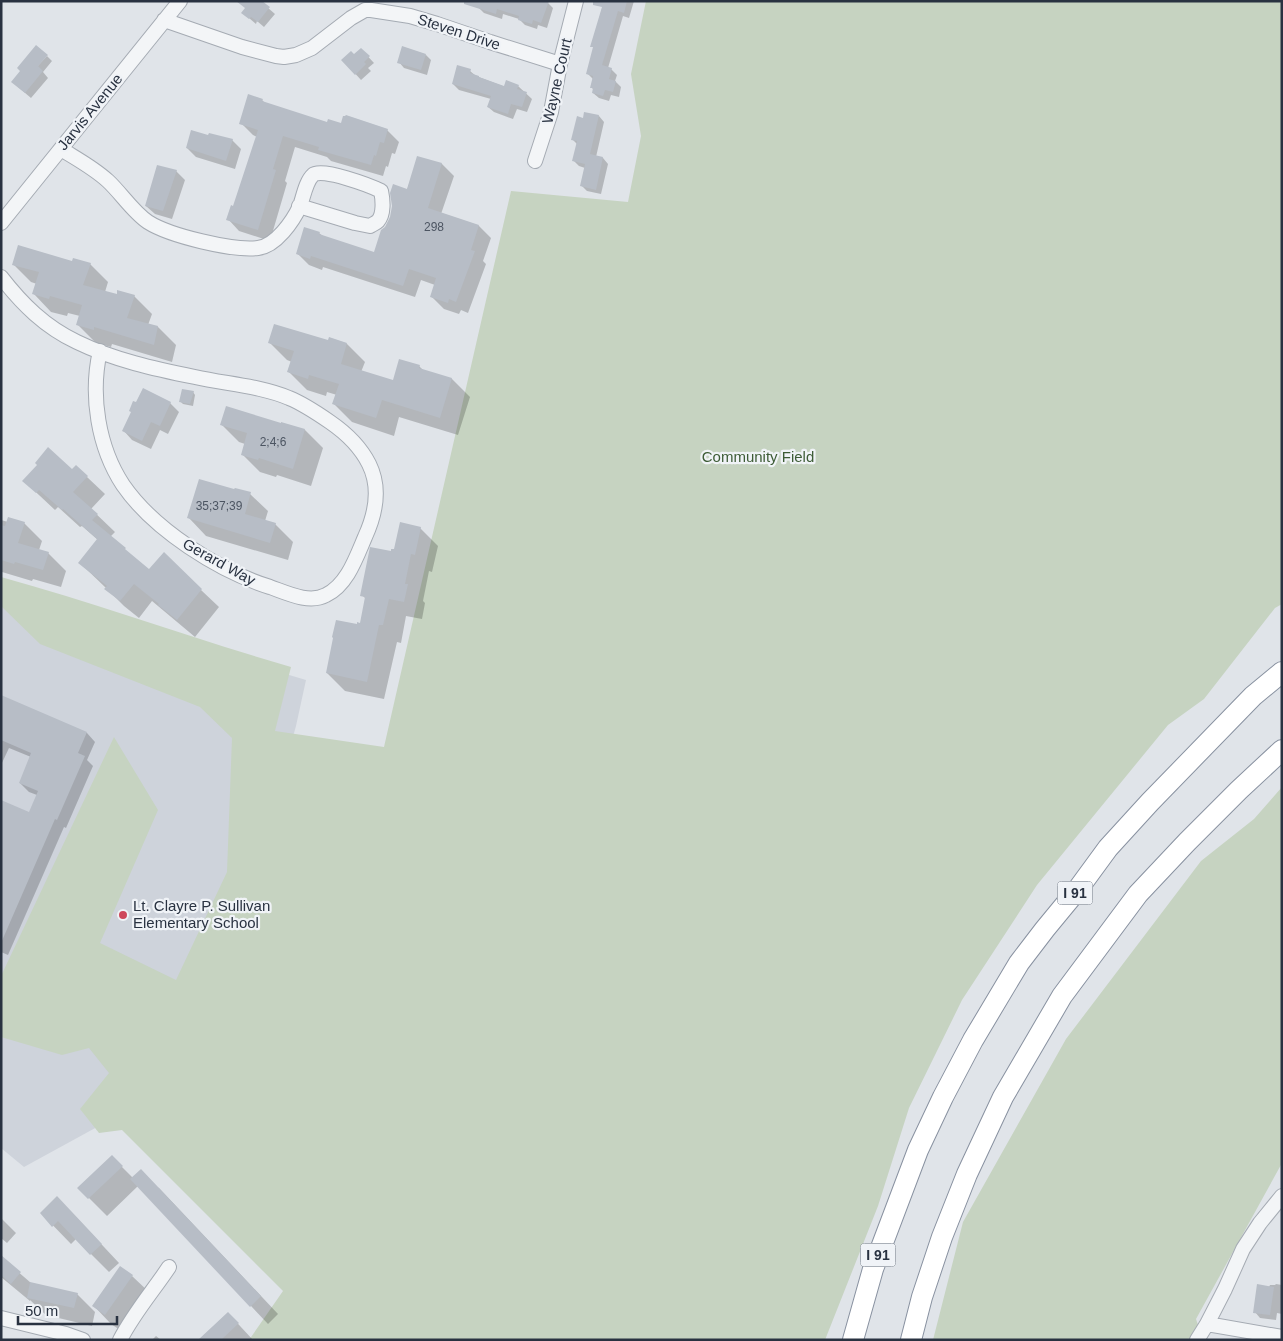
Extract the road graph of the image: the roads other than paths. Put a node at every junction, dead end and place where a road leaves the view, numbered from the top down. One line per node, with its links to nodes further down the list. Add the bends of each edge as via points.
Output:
1 (180, 1): 3 (street, Jarvis Avenue)
2 (576, 1): 4 (street, Wayne Court)
3 (164, 20): 4 (street, Steven Drive, via 242,47 284,57 312,48 355,15 372,10 410,16); 5 (street, Jarvis Avenue)
4 (560, 64): 6 (street, Wayne Court, via 551,112)
5 (61, 149): 7 (street, via 106,179 148,221 193,239 260,248 279,236); 8 (street, Jarvis Avenue)
6 (535, 161)
7 (300, 206): 7 (street, via 309,180 318,172 372,186 381,191 383,199 378,221 370,226)
8 (1, 223)
9 (1, 277): 10 (street, Gerard Way, via 48,326)
10 (100, 352): 10 (street, Gerard Way, via 96,395 102,438 123,484 146,511 193,550 259,584 307,598 318,598 339,586 370,527 377,493 372,471 348,436 288,397 195,378)
11 (1282, 672): 17 (highway, I 91, via 1253,696 1108,848 1019,963 973,1040 918,1150)
12 (1282, 750): 14 (highway)
13 (1282, 757): 14 (highway)
14 (1239, 790): 26 (highway, via 1138,894 1062,996 1002,1097 975,1156 942,1237)
15 (1282, 1196): 19 (street, via 1243,1250)
16 (169, 1267): 23 (street)
17 (860, 1312): 24 (highway); 25 (highway, I 91)
18 (1, 1318): 21 (street)
19 (1207, 1324): 20 (street); 27 (street)
20 (1282, 1336)
21 (65, 1337): 22 (street)
22 (83, 1340)
23 (120, 1340)
24 (848, 1340)
25 (853, 1340)
26 (912, 1340)
27 (1197, 1340)

